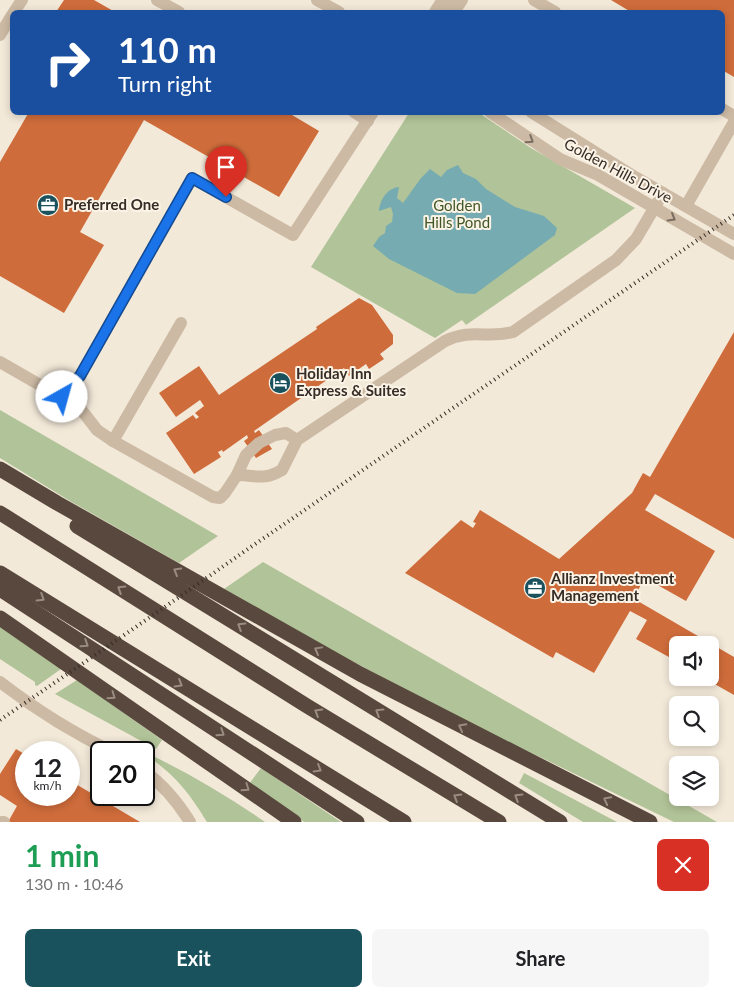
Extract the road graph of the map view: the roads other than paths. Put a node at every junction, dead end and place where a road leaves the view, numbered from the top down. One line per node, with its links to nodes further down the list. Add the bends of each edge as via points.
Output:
1 (157, 0): 6 (street)
2 (317, 0): 7 (street)
3 (462, 0): 5 (street, via 458,6)
4 (534, 0): 8 (street)
5 (438, 6)
6 (175, 10)
7 (335, 10)
8 (552, 10)
9 (10, 19): 10 (street)
10 (0, 35)
11 (495, 115): 17 (street, Golden Hills Drive, one-way to 17, via 560,158 598,175)
12 (536, 115): 15 (street, Golden Hills Drive)
13 (371, 116): 22 (street, via 293,235 192,178 80,376)
14 (734, 122): 16 (street)
15 (663, 193): 16 (street, Golden Hills Drive); 17 (street)
16 (686, 206): 18 (street, Golden Hills Drive)
17 (655, 208): 19 (street, Golden Hills Drive, one-way to 19); 23 (street, via 636,239 616,260 513,332 457,335)
18 (734, 234)
19 (734, 254)
20 (181, 323): 24 (street)
21 (0, 362): 22 (street)
22 (62, 397): 24 (street, via 80,408 97,430)
23 (297, 440): 27 (street, via 282,470 264,478); 27 (street, via 286,433 260,443 246,455)
24 (113, 441): 27 (street, via 213,497 220,498 226,493)
25 (0, 469): 41 (highway, one-way to 25, via 360,674)
26 (0, 473): 40 (highway, one-way to 26, via 142,566)
27 (237, 475)
28 (0, 512): 39 (highway, one-way to 28, via 307,706)
29 (0, 573): 38 (highway, one-way to 38)
30 (0, 589): 37 (highway, one-way to 37)
31 (0, 618): 36 (highway, one-way to 36)
32 (0, 682): 33 (street)
33 (90, 742)
34 (155, 779): 35 (street, via 182,808)
35 (190, 822)
36 (294, 822)
37 (357, 822)
38 (404, 822)
39 (499, 822)
40 (560, 822)
41 (650, 822)

